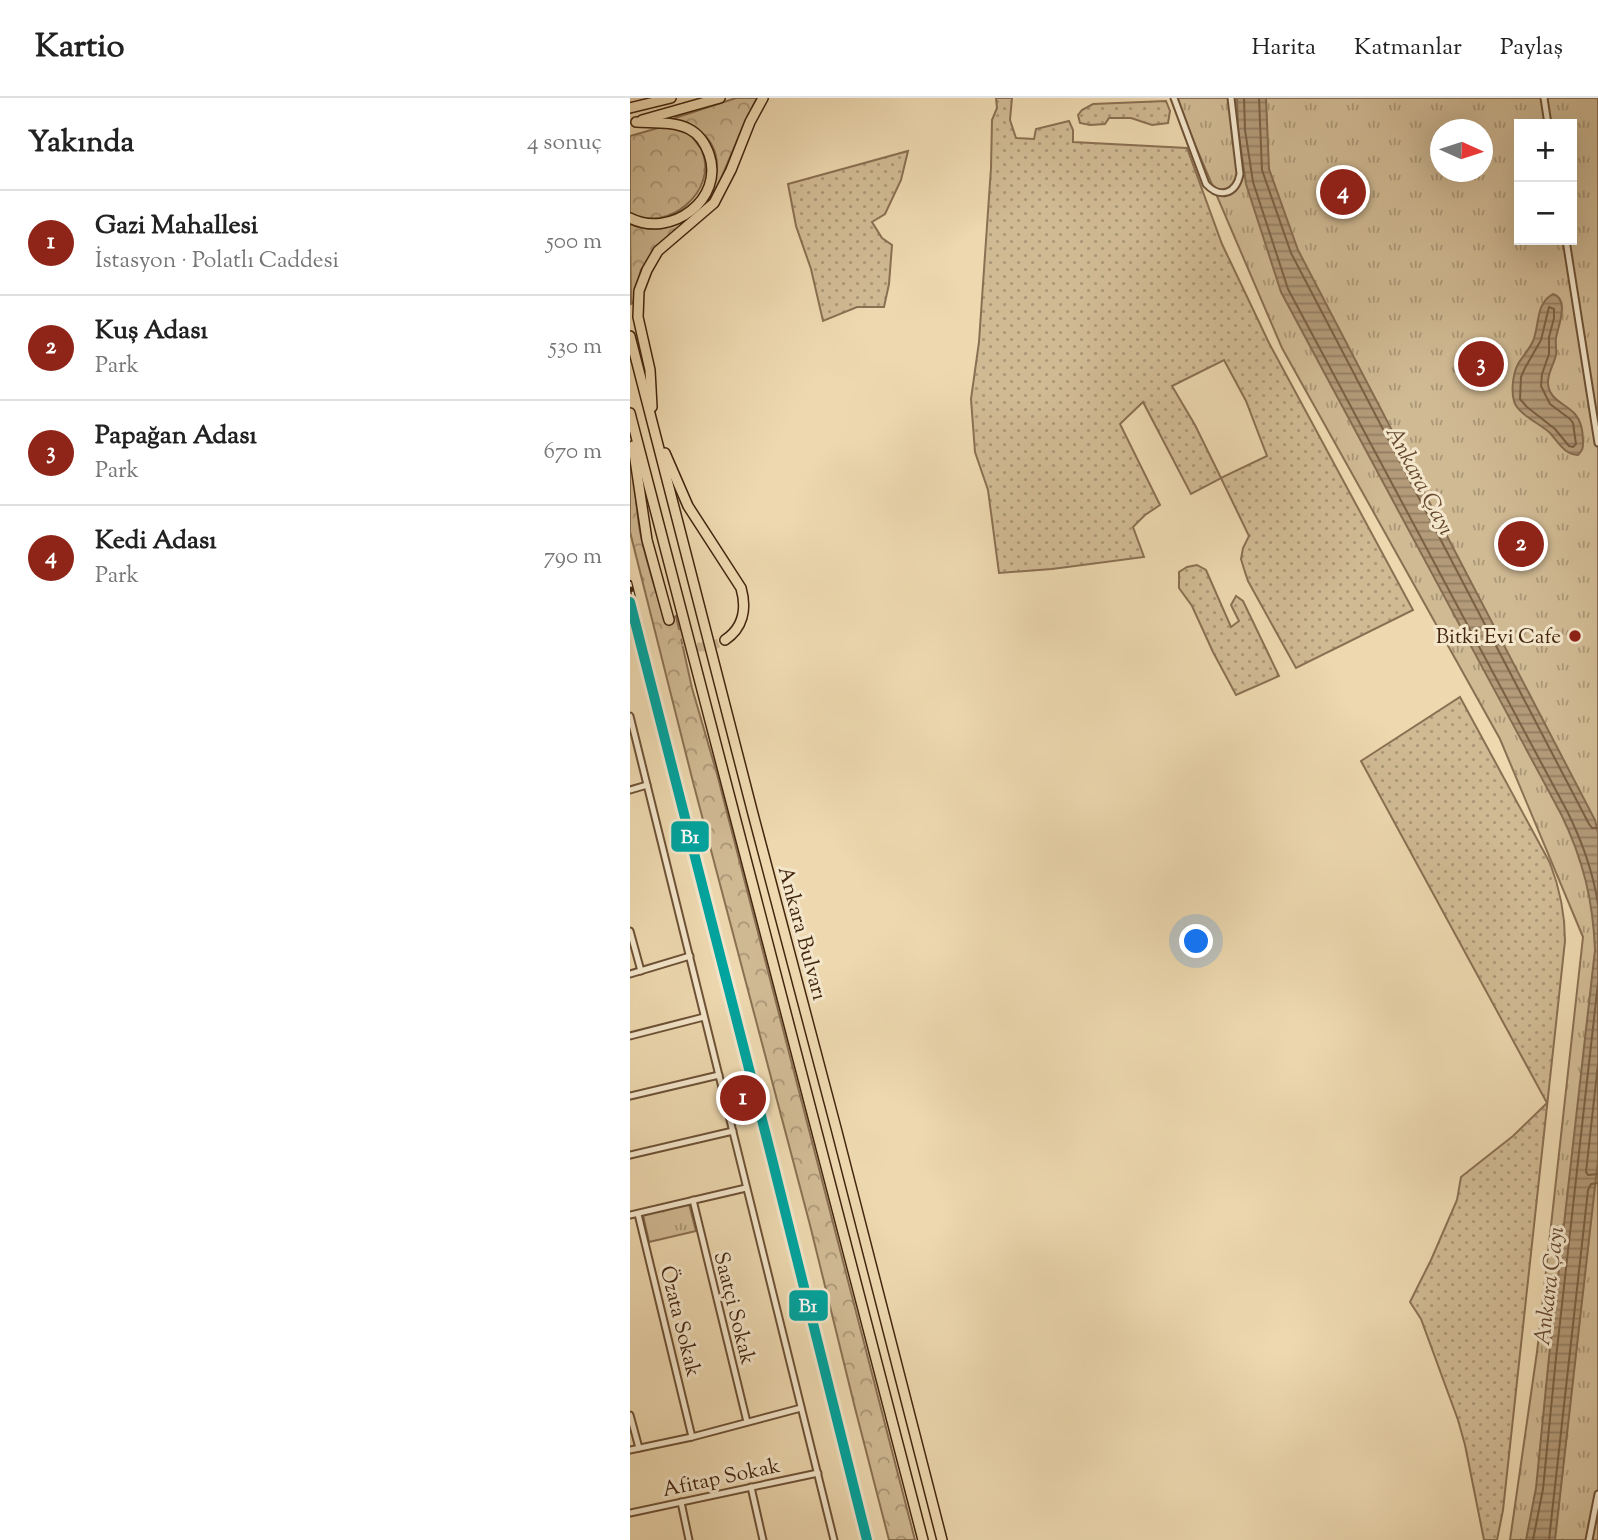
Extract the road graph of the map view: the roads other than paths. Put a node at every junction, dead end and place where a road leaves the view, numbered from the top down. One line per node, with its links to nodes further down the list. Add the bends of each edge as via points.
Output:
1 (645, 98): 8 (main road)
2 (671, 98): 8 (main road)
3 (720, 98): 10 (main road)
4 (763, 98): 15 (main road, via 714,203 658,251 639,291 638,317 650,370)
5 (1174, 98): 6 (street, via 1206,184 1222,192 1233,188 1239,178)
6 (1231, 98)
7 (1544, 98): 9 (street)
8 (630, 107)
9 (1547, 119)
10 (633, 122): 11 (main road, via 687,128 707,148 712,171 701,201 682,217 651,225)
11 (630, 218)
12 (1567, 245): 17 (street)
13 (630, 336): 15 (main road, Ankara Bulvarı)
14 (630, 413): 52 (main road, Ankara Bulvarı)
15 (653, 428): 19 (main road, via 688,506 741,588 743,615); 53 (main road, Ankara Bulvarı)
16 (630, 430): 18 (main road, via 647,540)
17 (1598, 443)
18 (669, 620)
19 (725, 640)
20 (630, 716): 21 (street)
21 (632, 733): 22 (street)
22 (647, 785): 23 (street); 25 (street)
23 (630, 790)
24 (630, 931): 26 (street)
25 (690, 956): 26 (street); 28 (street)
26 (641, 971): 27 (street)
27 (630, 974)
28 (704, 1017): 29 (street); 30 (street)
29 (630, 1036)
30 (719, 1075): 31 (street); 32 (street)
31 (630, 1096)
32 (733, 1131): 33 (street); 34 (street)
33 (630, 1155)
34 (746, 1188): 35 (street); 38 (street)
35 (693, 1200): 36 (street); 40 (street, Saatçi Sokak)
36 (638, 1214): 37 (street); 41 (street, Özata Sokak)
37 (630, 1215)
38 (801, 1408): 40 (street); 44 (street)
39 (630, 1415): 42 (street)
40 (747, 1422): 41 (street)
41 (692, 1437): 42 (street)
42 (639, 1448): 43 (street)
43 (630, 1451)
44 (818, 1473): 45 (street, Afitap Sokak); 51 (street)
45 (751, 1487): 47 (street, Afitap Sokak); 50 (street)
46 (1598, 1494): 54 (street)
47 (681, 1502): 48 (street, Afitap Sokak); 49 (street)
48 (630, 1513)
49 (689, 1540)
50 (763, 1540)
51 (834, 1540)
52 (923, 1540)
53 (942, 1540)
54 (1589, 1540)

